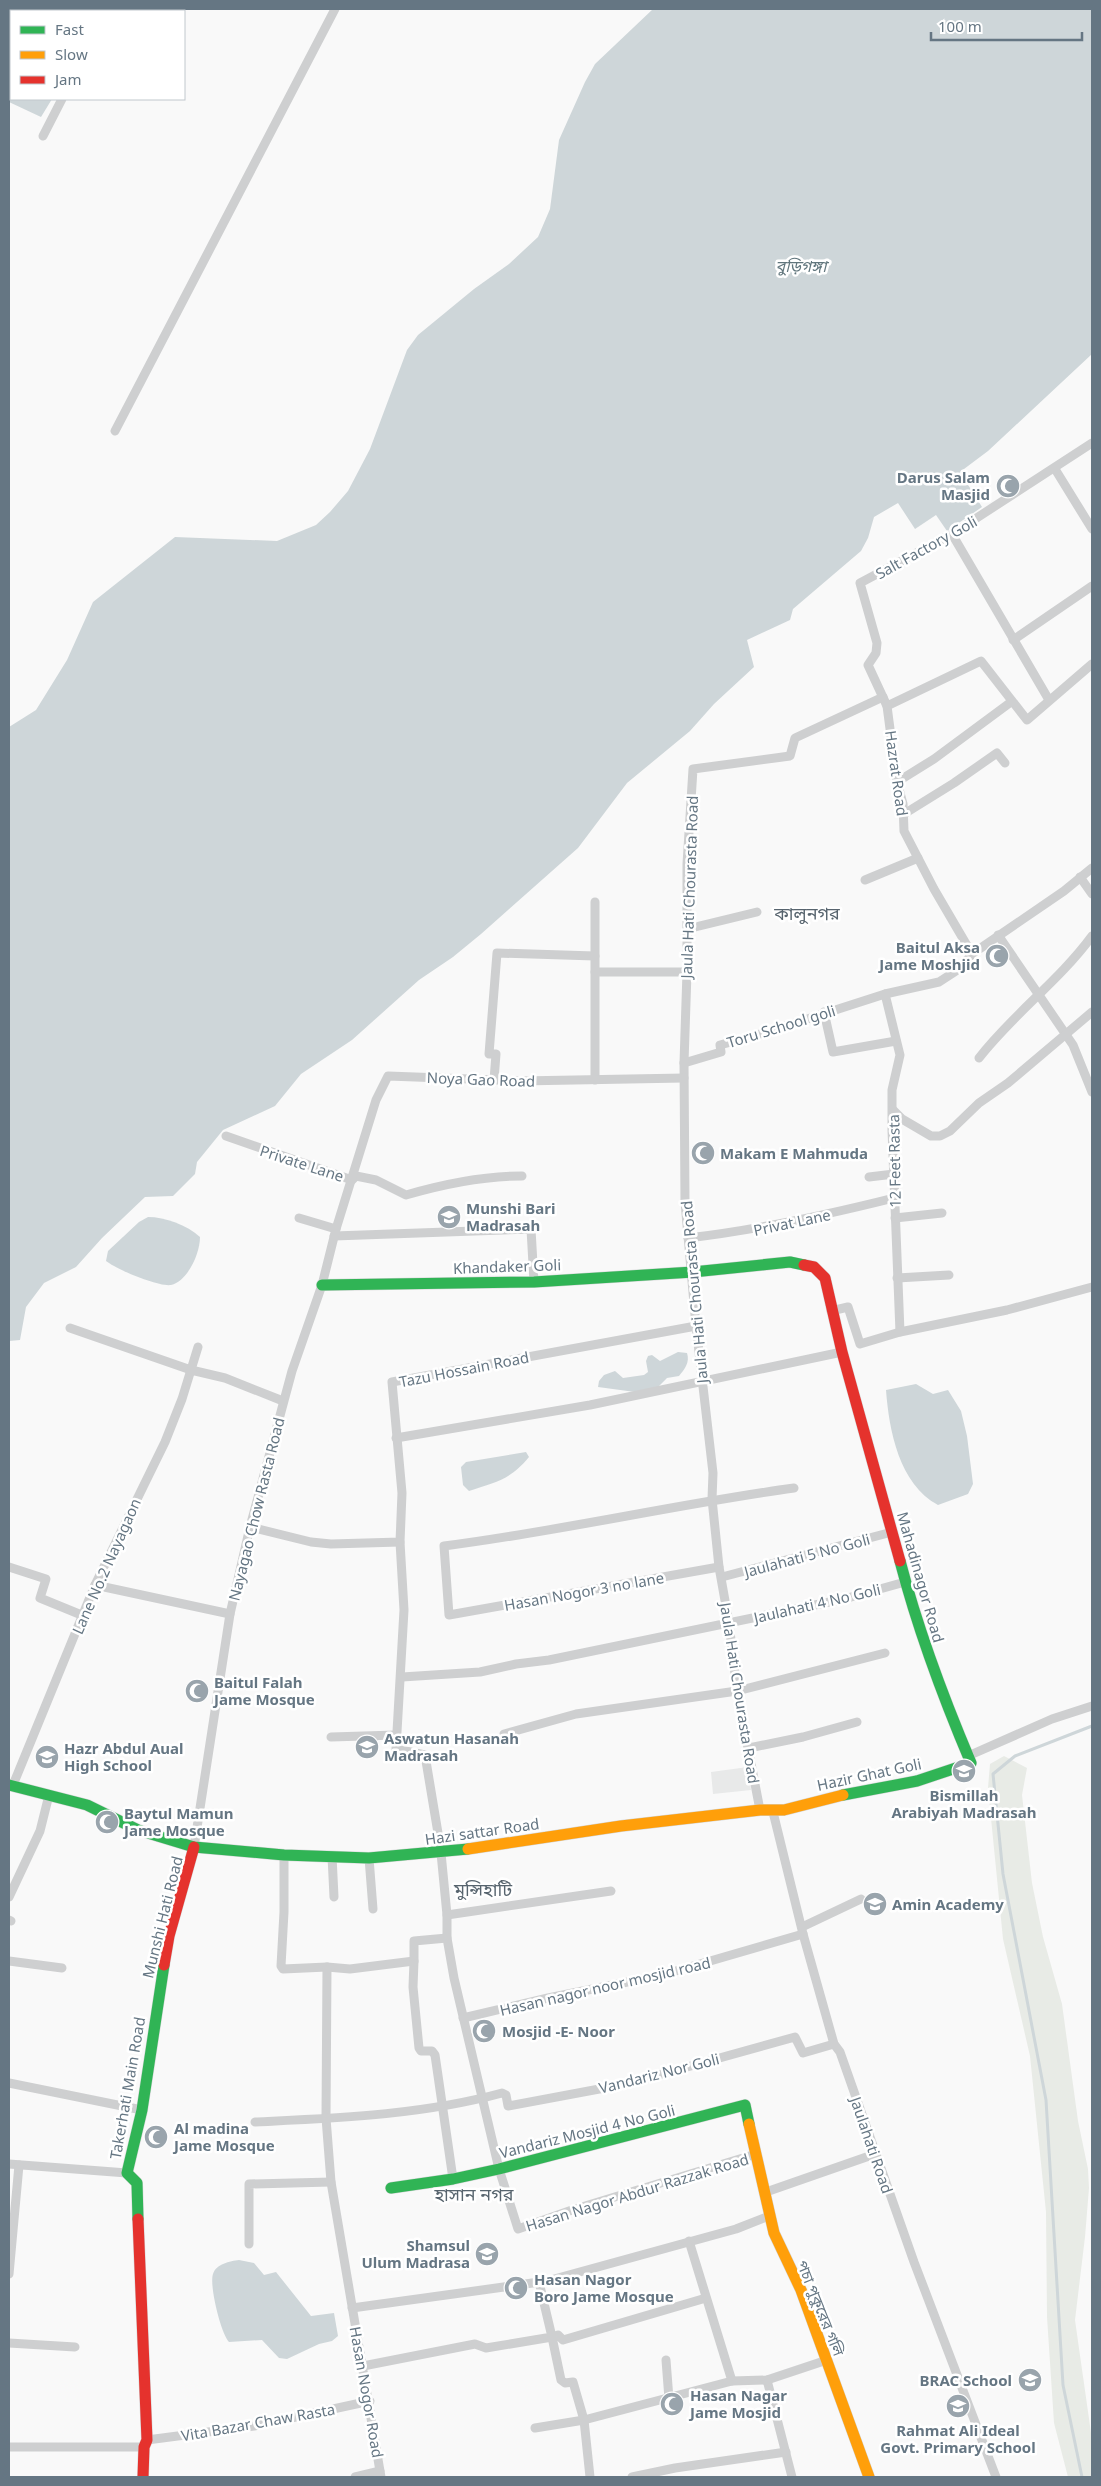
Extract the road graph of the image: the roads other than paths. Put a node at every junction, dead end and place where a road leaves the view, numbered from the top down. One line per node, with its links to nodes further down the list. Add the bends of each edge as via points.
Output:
1 (335, 9): 4 (street)
2 (61, 100): 3 (street)
3 (43, 136)
4 (115, 431)
5 (1092, 443): 6 (street, Salt Factory Goli)
6 (1055, 469): 7 (street); 8 (street, Salt Factory Goli)
7 (1092, 528)
8 (952, 534): 9 (street, Salt Factory Goli); 11 (street)
9 (860, 583): 13 (street, Hazrat Road, via 877,643 868,665)
10 (1092, 586): 11 (street)
11 (1013, 640): 14 (street)
12 (1092, 664): 14 (street)
13 (883, 697): 16 (street, Hazrat Road); 27 (street, Jaula Hati Chourasta Road, via 794,738 790,756 693,769)
14 (1049, 700): 15 (street, via 1027,720)
15 (1011, 702): 16 (street, via 981,661); 18 (street)
16 (887, 706): 18 (street, Hazrat Road)
17 (1005, 764): 19 (street, via 997,753)
18 (897, 782): 19 (street, Hazrat Road)
19 (904, 814): 20 (street, Hazrat Road, via 904,831)
20 (918, 858): 23 (street); 30 (street, Hazrat Road)
21 (1092, 868): 22 (street, Toru School goli)
22 (1080, 876): 24 (street); 28 (street, Toru School goli, via 1064,891)
23 (866, 880)
24 (1092, 894)
25 (595, 902): 31 (street)
26 (756, 912): 27 (street)
27 (687, 929): 33 (street, Jaula Hati Chourasta Road)
28 (998, 935): 30 (street, Toru School goli); 35 (street)
29 (1092, 936): 35 (street)
30 (972, 954): 34 (street, Toru School goli, via 959,969 939,982)
31 (595, 956): 32 (street); 43 (street, via 497,953 489,1054 496,1054)
32 (595, 972): 33 (street); 44 (street)
33 (687, 972): 41 (street, Jaula Hati Chourasta Road)
34 (885, 994): 36 (street, Toru School goli); 39 (street, 12 Feet Rasta)
35 (1040, 995): 38 (street); 40 (street)
36 (824, 1012): 39 (street, via 833,1052); 41 (street, Toru School goli, via 720,1045 721,1052)
37 (1092, 1012): 38 (street)
38 (1066, 1034): 45 (street); 46 (street, via 940,1136 920,1131)
39 (896, 1041): 46 (street, 12 Feet Rasta, via 900,1055 892,1090)
40 (978, 1058)
41 (684, 1062): 42 (street, Jaula Hati Chourasta Road)
42 (684, 1078): 44 (street, Noya Gao Road); 57 (street, Jaula Hati Chourasta Road)
43 (494, 1080): 44 (street, Noya Gao Road); 51 (street, Noya Gao Road, via 388,1076 376,1100)
44 (595, 1080)
45 (1092, 1092)
46 (893, 1110): 48 (street, 12 Feet Rasta)
47 (226, 1136): 51 (street, Private Lane)
48 (894, 1174): 50 (street); 52 (street, 12 Feet Rasta)
49 (522, 1176): 51 (street, Private Lane, via 498,1176 437,1186 406,1195 376,1180 356,1176)
50 (869, 1177)
51 (352, 1180): 56 (street, Nayagao Chow Rasta Road)
52 (894, 1198): 55 (street, 12 Feet Rasta); 57 (street, Privat Lane, via 824,1216 741,1232)
53 (942, 1212): 55 (street)
54 (299, 1218): 56 (street)
55 (895, 1218): 60 (street, 12 Feet Rasta)
56 (335, 1233): 61 (street, via 531,1229); 63 (street, Nayagao Chow Rasta Road)
57 (688, 1238): 58 (street, Jaula Hati Chourasta Road)
58 (693, 1272): 61 (street, Khandaker Goli); 62 (street, Khandaker Goli, via 790,1262 814,1266 822,1272); 66 (street, Jaula Hati Chourasta Road)
59 (949, 1275): 60 (street)
60 (897, 1278): 68 (street, 12 Feet Rasta)
61 (534, 1282): 63 (street, Khandaker Goli)
62 (825, 1283): 65 (street, Mahadinagor Road)
63 (322, 1285): 73 (street, Nayagao Chow Rasta Road)
64 (1092, 1287): 68 (street, via 1006,1310)
65 (831, 1311): 68 (street, via 848,1307 860,1344); 70 (street, Mahadinagor Road)
66 (696, 1326): 72 (street, Jaula Hati Chourasta Road); 74 (street, Tazu Hossain Road, via 392,1382)
67 (70, 1328): 71 (street)
68 (900, 1332)
69 (198, 1347): 71 (street, Lane No.2 Nayagaon)
70 (842, 1352): 72 (street); 78 (street, Mahadinagor Road)
71 (191, 1370): 73 (street, via 225,1378); 84 (street, Lane No.2 Nayagaon, via 165,1442)
72 (702, 1382): 74 (street); 76 (street, Jaula Hati Chourasta Road, via 713,1473)
73 (283, 1401): 77 (street, Nayagao Chow Rasta Road)
74 (396, 1438): 79 (street, Tazu Hossain Road, via 402,1493)
75 (794, 1488): 76 (street)
76 (712, 1499): 81 (street, Jaula Hati Chourasta Road); 81 (street, Hasan Nogor 3 no lane, via 444,1546 450,1615)
77 (250, 1527): 79 (street, via 331,1544); 85 (street, Nayagao Chow Rasta Road)
78 (892, 1532): 82 (street, Jaulahati 5 No Goli); 83 (street, Mahadinagor Road)
79 (400, 1542): 89 (street, Tazu Hossain Road, via 404,1610)
80 (9, 1567): 86 (street, via 46,1580 40,1598)
81 (719, 1567): 82 (street, Jaula Hati Chourasta Road)
82 (722, 1578): 87 (street, Jaula Hati Chourasta Road)
83 (905, 1582): 87 (street, Jaulahati 4 No Goli, via 844,1599); 97 (street, Mahadinagor Road, via 925,1647)
84 (96, 1585): 85 (street); 86 (street, Lane No.2 Nayagaon)
85 (230, 1614): 102 (street, Nayagao Chow Rasta Road)
86 (84, 1616): 98 (street, Lane No.2 Nayagaon)
87 (729, 1623): 89 (street, Jaulahati 4 No Goli, via 480,1672); 90 (street, Jaula Hati Chourasta Road)
88 (885, 1653): 90 (street)
89 (402, 1676): 94 (street, Tazu Hossain Road)
90 (737, 1691): 93 (street, via 576,1714); 96 (street, Jaula Hati Chourasta Road)
91 (1092, 1706): 97 (street, via 1052,1719)
92 (858, 1722): 96 (street)
93 (504, 1734)
94 (396, 1735): 95 (street); 103 (street, via 396,1749 425,1755)
95 (331, 1737)
96 (749, 1748): 100 (street, Jaula Hati Chourasta Road)
97 (970, 1760): 101 (street, Hazir Ghat Goli, via 887,1789)
98 (11, 1785): 99 (street, Hazi sattar Road)
99 (49, 1795): 102 (street, Hazi sattar Road, via 87,1805 138,1830); 108 (street, via 40,1831)
100 (760, 1810): 101 (street, Hazi sattar Road); 103 (street, Hazi sattar Road)
101 (773, 1812): 113 (street, Jaulahati Road)
102 (194, 1847): 104 (street, Hazi sattar Road); 119 (street, Munshi Hati Road, via 169,1936)
103 (441, 1852): 106 (street, Hazi sattar Road); 112 (street)
104 (284, 1855): 105 (street, Hazi sattar Road); 117 (street, via 281,1966 283,1969)
105 (332, 1856): 106 (street, Hazi sattar Road); 109 (street)
106 (369, 1858): 111 (street)
107 (611, 1892): 112 (street)
108 (9, 1897)
109 (334, 1897)
110 (861, 1899): 113 (street, Hasan nagor noor mosjid road)
111 (373, 1909)
112 (447, 1915): 114 (street)
113 (803, 1931): 120 (street, Hasan nagor noor mosjid road, via 662,1976); 121 (street, Jaulahati Road)
114 (447, 1938): 116 (street, via 414,1941); 120 (street)
115 (9, 1960): 118 (street)
116 (414, 1961): 117 (street, via 350,1969); 124 (street, via 413,1987 420,2048 421,2051 434,2052)
117 (327, 1967): 126 (street, Hasan Nogor Road)
118 (62, 1968)
119 (159, 1993): 125 (street, Takerhati Main Road)
120 (463, 2018): 123 (street)
121 (834, 2044): 123 (street, Vandariz Nor Goli, via 803,2053 795,2037 626,2084 508,2106 504,2094); 129 (street, Jaulahati Road, via 840,2052)
122 (9, 2083): 125 (street)
123 (482, 2099): 124 (street); 132 (street)
124 (442, 2107): 126 (street); 134 (street)
125 (142, 2110): 133 (street, Takerhati Main Road)
126 (326, 2118): 127 (street); 135 (street, Hasan Nogor Road)
127 (255, 2122)
128 (756, 2151): 132 (street, Vandariz Mosjid 4 No Goli, via 747,2109 740,2105 721,2113); 132 (street, Hasan Nagor Abdur Razzak Road, via 518,2229); 137 (street, পচা পুকুরের গলি)
129 (875, 2154): 137 (street); 167 (street, Jaulahati Road)
130 (9, 2164): 131 (street)
131 (19, 2166): 133 (street); 141 (street)
132 (498, 2169): 134 (street, Vandariz Mosjid 4 No Goli)
133 (127, 2173): 157 (street, Takerhati Main Road, via 137,2183)
134 (453, 2179): 136 (street, Vandariz Mosjid 4 No Goli)
135 (331, 2182): 140 (street, via 249,2184); 144 (street, Hasan Nogor Road)
136 (390, 2188)
137 (766, 2192): 138 (street, পচা পুকুরের গলি)
138 (769, 2216): 139 (street, via 736,2229); 149 (street, পচা পুকুরের গলি)
139 (689, 2241): 142 (street); 143 (street)
140 (249, 2244)
141 (9, 2274)
142 (539, 2282): 144 (street); 145 (street)
143 (706, 2298): 145 (street, via 562,2340 558,2335); 152 (street)
144 (352, 2308): 150 (street, Hasan Nogor Road)
145 (552, 2337): 150 (street, via 486,2348 475,2344); 155 (street, via 562,2380 573,2382)
146 (9, 2342): 147 (street)
147 (74, 2347)
148 (666, 2360): 153 (street)
149 (827, 2360): 151 (street); 166 (street, পচা পুকুরের গলি)
150 (363, 2366): 154 (street, Hasan Nogor Road)
151 (767, 2380): 152 (street); 159 (street)
152 (732, 2381): 153 (street)
153 (669, 2399): 155 (street)
154 (370, 2401): 157 (street, Vita Bazar Chaw Rasta, via 254,2426); 160 (street, Hasan Nogor Road)
155 (584, 2420): 156 (street); 163 (street)
156 (535, 2428)
157 (145, 2443): 158 (street, Vita Bazar Chaw Rasta); 161 (street, Takerhati Main Road)
158 (9, 2446)
159 (786, 2452): 164 (street); 165 (street)
160 (381, 2474): 162 (street)
161 (144, 2477)
162 (355, 2477)
163 (590, 2477)
164 (632, 2477)
165 (792, 2477)
166 (869, 2477)
167 (996, 2477)

